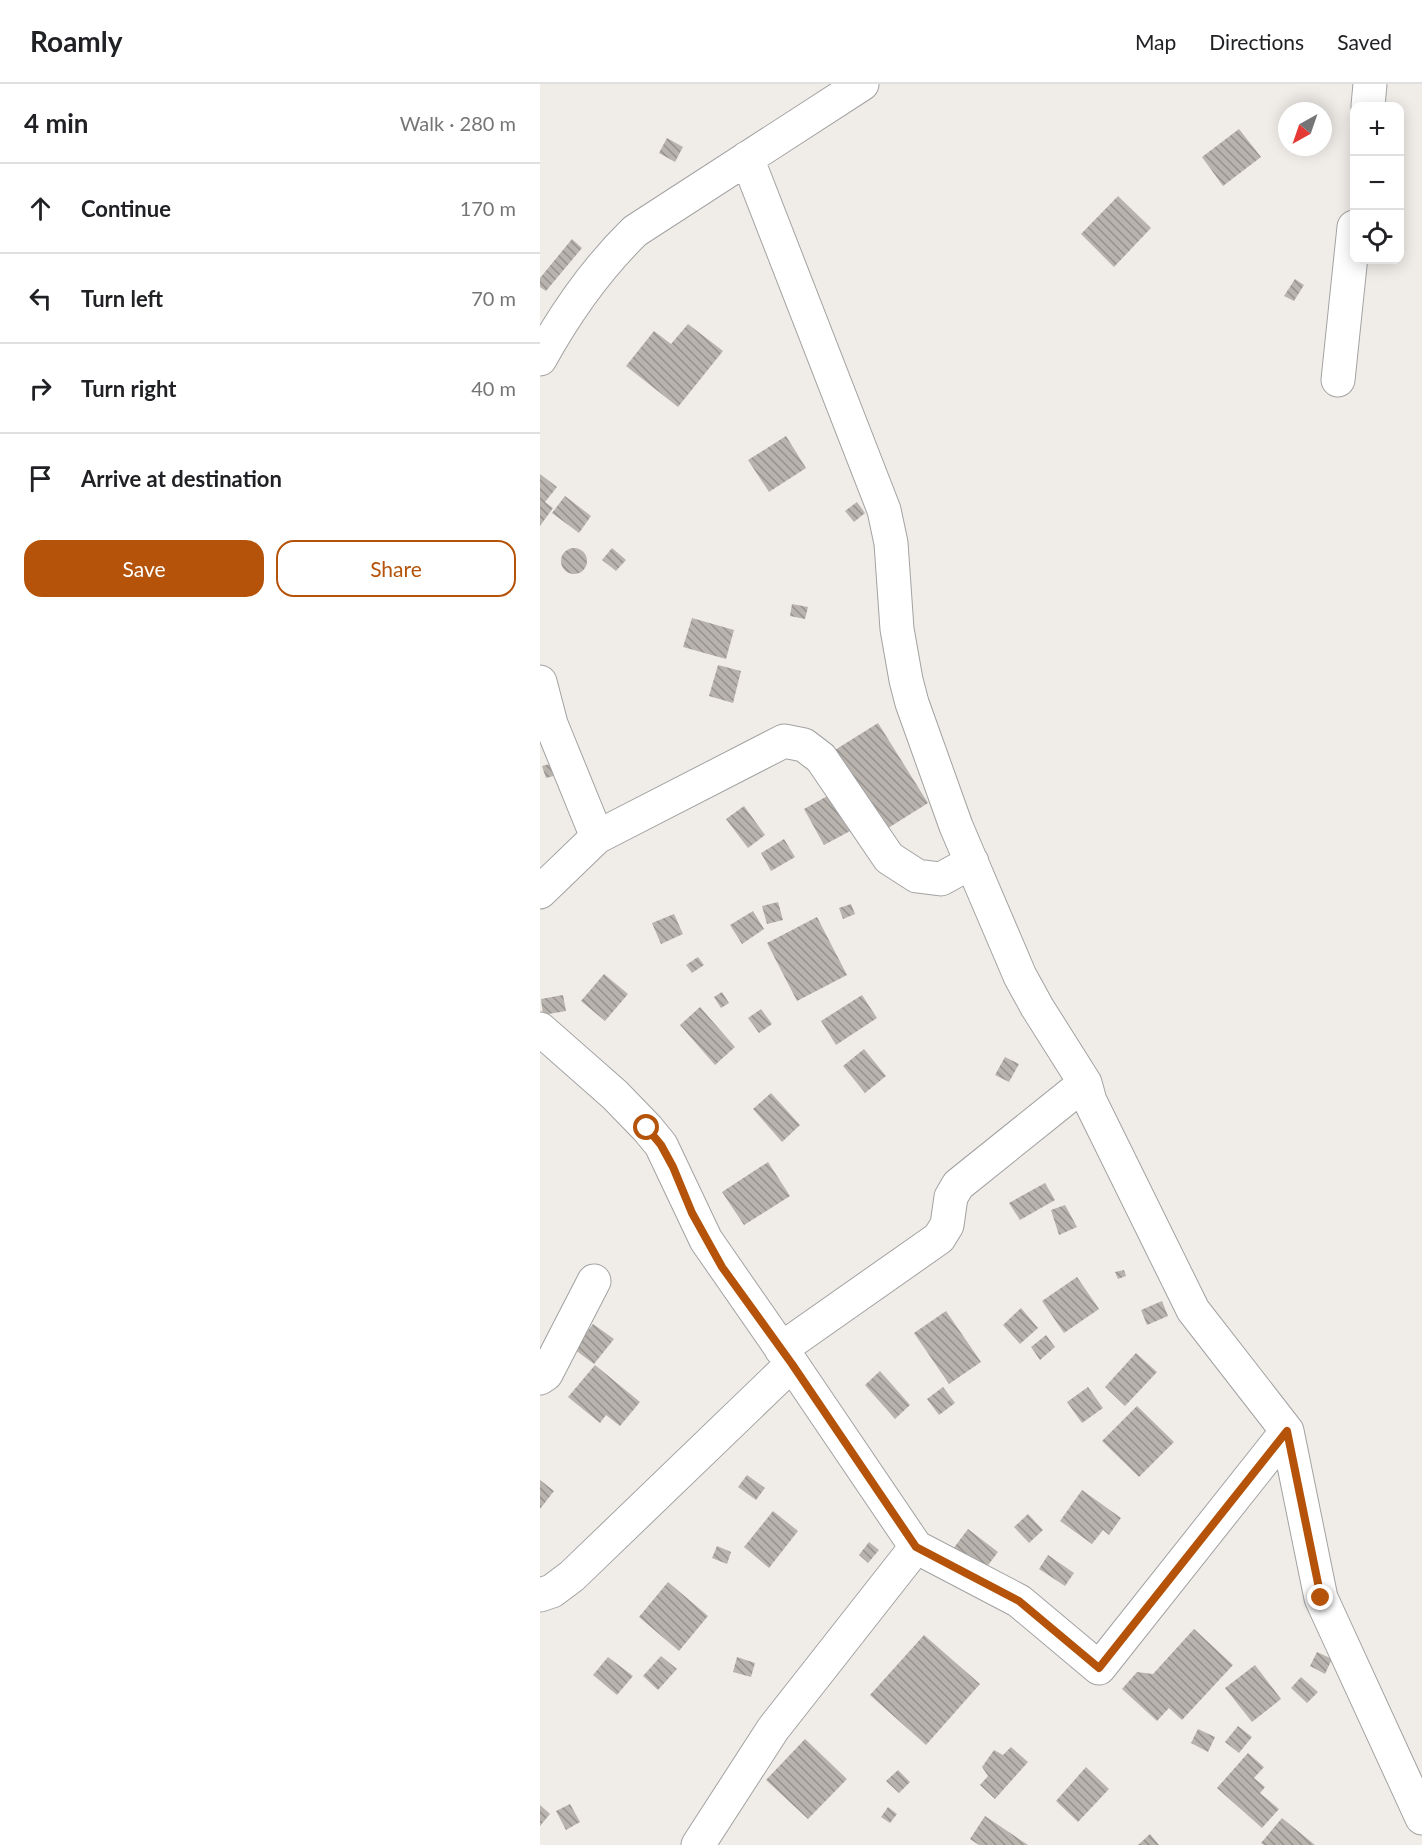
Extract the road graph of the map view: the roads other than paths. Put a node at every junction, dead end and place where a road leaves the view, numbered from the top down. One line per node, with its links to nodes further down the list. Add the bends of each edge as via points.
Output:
1 (862, 84): 4 (street)
2 (1370, 84): 3 (street)
3 (1368, 102)
4 (747, 158): 6 (street, via 635,231 612,253); 10 (street, via 884,510 906,680)
5 (1350, 264): 7 (street)
6 (540, 359)
7 (1338, 380)
8 (540, 682): 9 (street, via 551,724)
9 (597, 837): 10 (street, via 784,741 804,745 821,758 889,858 916,876 940,879); 11 (street)
10 (972, 862): 13 (street, via 1020,976)
11 (540, 892)
12 (540, 1029): 15 (street, via 615,1095 661,1145 706,1240)
13 (1084, 1083): 15 (street, via 958,1185 951,1197 947,1225 939,1238); 17 (street, via 1193,1310)
14 (594, 1281): 16 (street, via 546,1374)
15 (786, 1357): 18 (street); 19 (street, via 572,1576 552,1591)
16 (540, 1378)
17 (1287, 1431): 18 (street, via 1099,1668 1019,1601); 20 (street, via 1321,1598)
18 (916, 1547): 21 (street, via 773,1729)
19 (540, 1594)
20 (1422, 1818)
21 (698, 1845)

